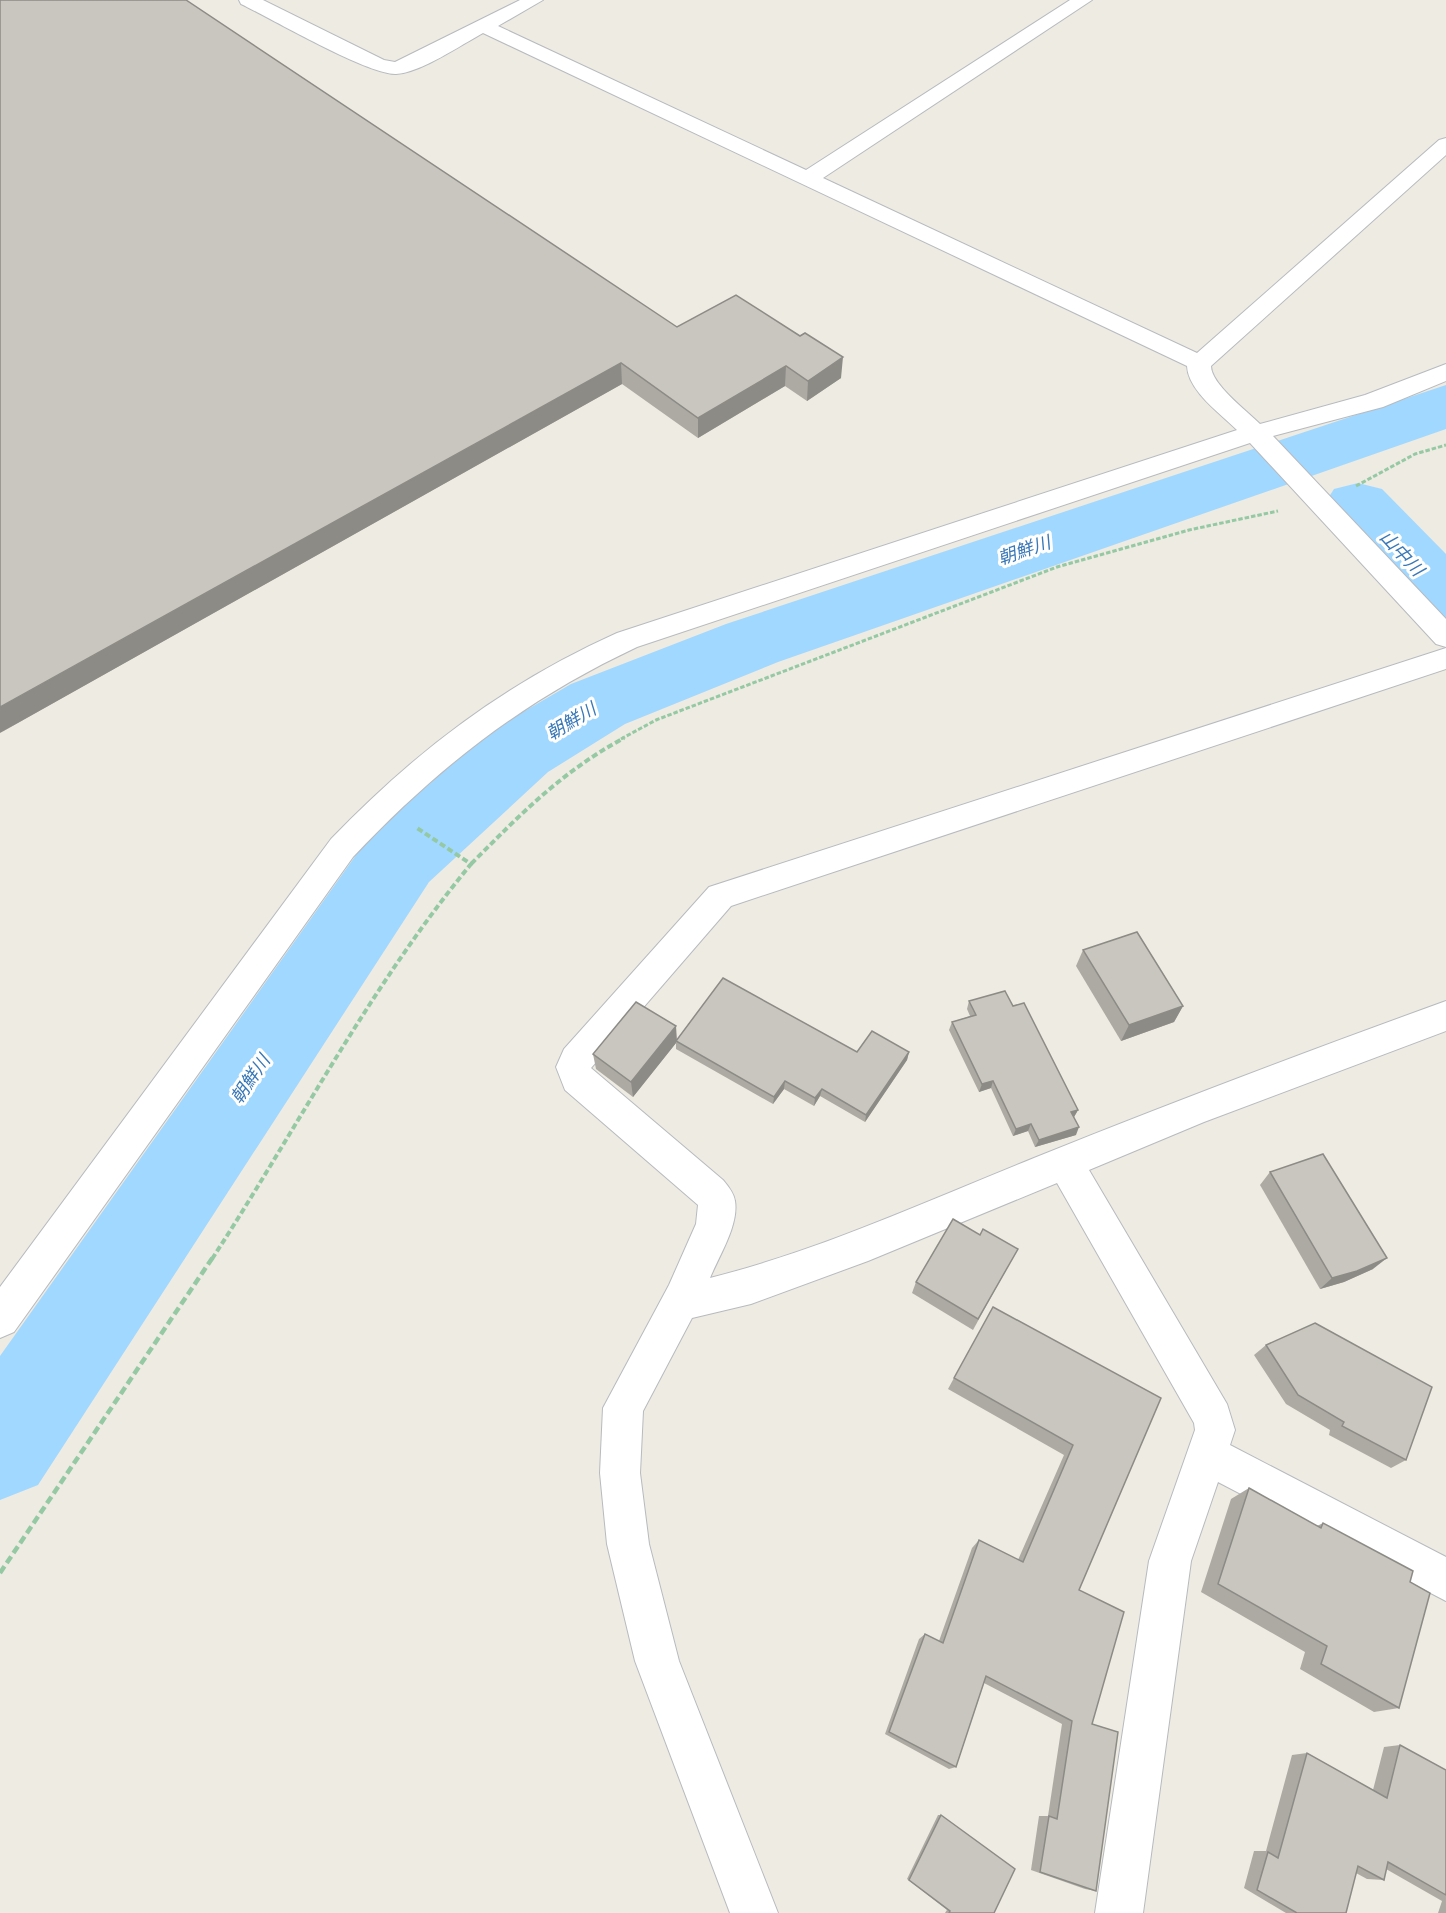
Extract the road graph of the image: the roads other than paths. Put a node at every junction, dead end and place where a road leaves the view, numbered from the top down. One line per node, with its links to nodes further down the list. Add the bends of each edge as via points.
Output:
1 (248, 0): 4 (street, via 386,67 404,66)
2 (534, 0): 4 (street)
3 (1083, 0): 6 (street)
4 (483, 26): 6 (street)
5 (1446, 144): 7 (street)
6 (809, 177): 7 (street)
7 (1200, 363): 9 (street, via 1200,377 1208,387)
8 (1446, 372): 9 (street, via 1374,401)
9 (1258, 435): 10 (street); 15 (street, via 627,640 580,660 499,709 445,748 381,805 342,848)
10 (1446, 637)
11 (1446, 658): 14 (street, via 720,896 573,1067 577,1079 717,1201 714,1224)
12 (1446, 1016): 13 (street)
13 (1065, 1162): 14 (street, via 762,1282 697,1300); 16 (street, via 1213,1418 1215,1431)
14 (682, 1298): 18 (street, via 623,1408 620,1473 628,1544 657,1661)
15 (0, 1319)
16 (1208, 1455): 17 (street); 19 (street, via 1170,1560)
17 (1446, 1580)
18 (754, 1913)
19 (1119, 1913)

